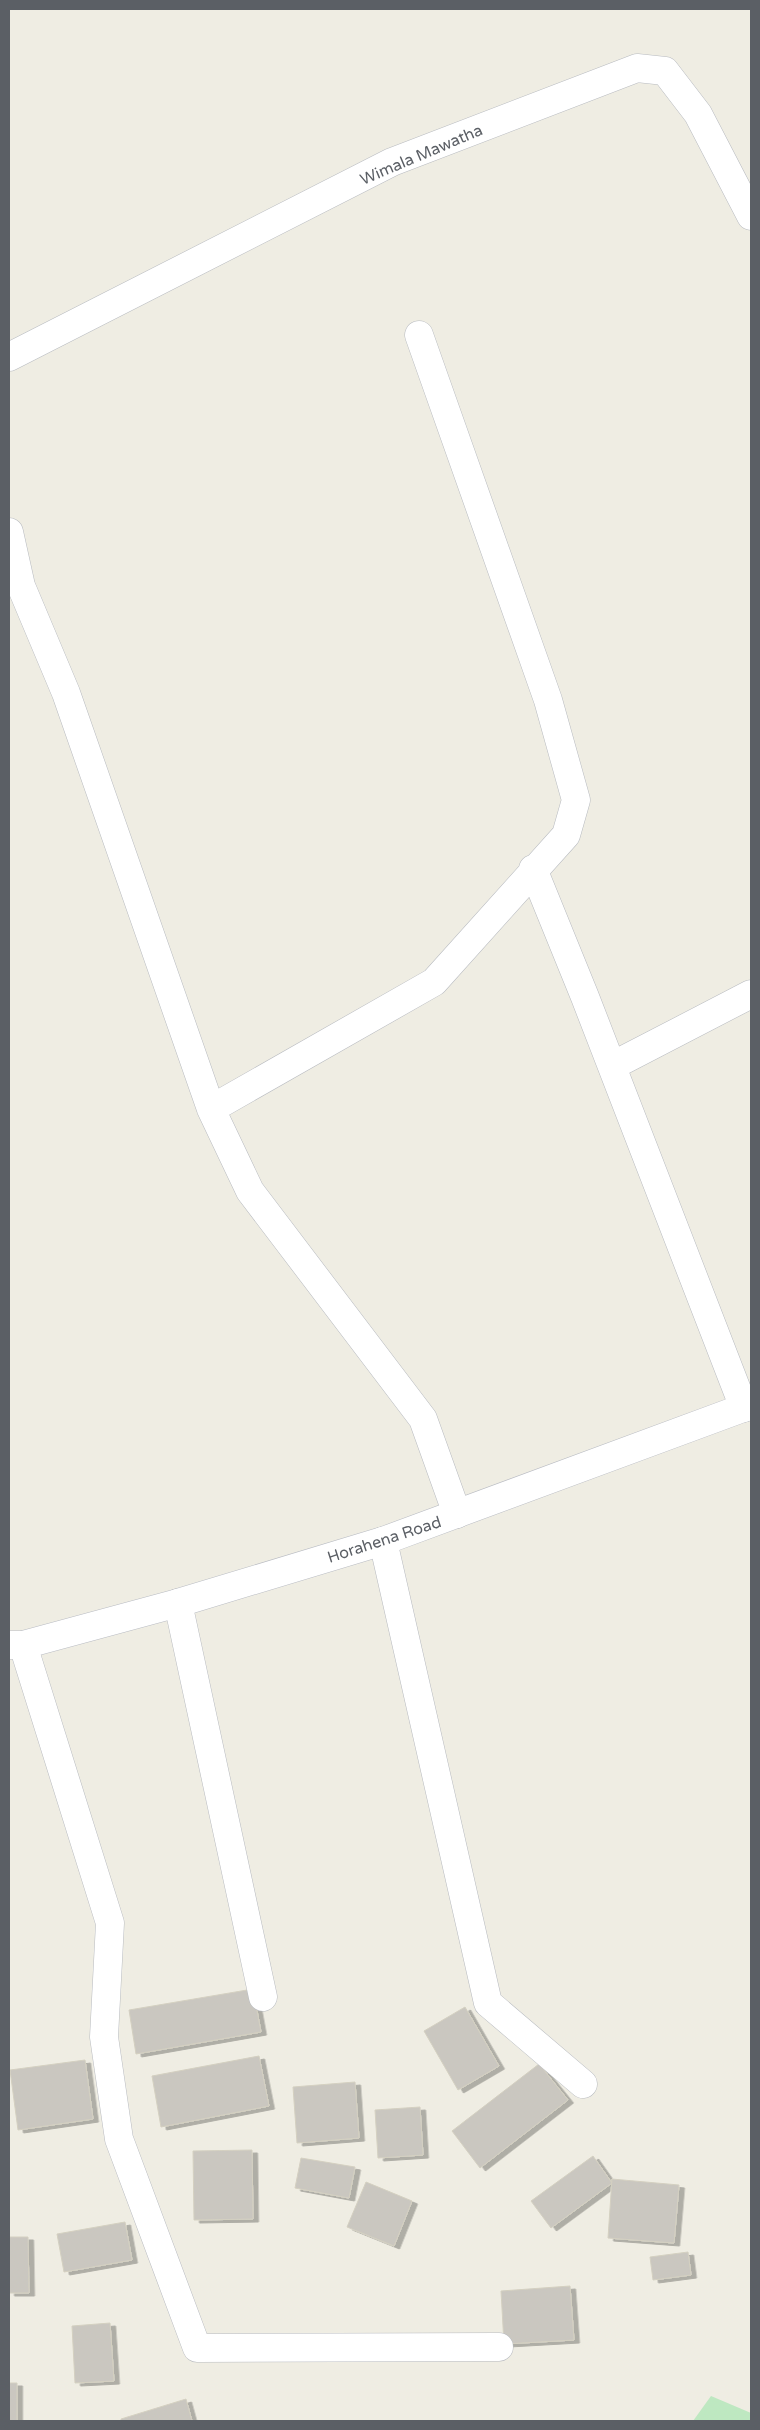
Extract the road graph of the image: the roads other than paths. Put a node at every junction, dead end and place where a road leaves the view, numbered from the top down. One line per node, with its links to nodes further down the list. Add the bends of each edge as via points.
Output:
1 (751, 216): 3 (street, Wimala Mawatha, via 698,114 664,71 637,68 392,162)
2 (419, 335): 6 (street, via 548,700 576,800 566,835)
3 (9, 358)
4 (9, 532): 5 (street)
5 (15, 587): 9 (street, via 66,693)
6 (533, 869): 8 (street); 9 (street, via 434,982)
7 (751, 994): 8 (street)
8 (612, 1066): 10 (street)
9 (211, 1109): 11 (street, via 250,1191 423,1419)
10 (748, 1406): 11 (street, Horahena Road)
11 (457, 1514): 12 (street, Horahena Road)
12 (383, 1541): 13 (street, Horahena Road); 16 (street, via 488,2003)
13 (178, 1603): 14 (street, Horahena Road); 15 (street)
14 (16, 1645): 17 (street, via 110,1923 104,2037 119,2139 197,2348)
15 (263, 1996)
16 (583, 2084)
17 (499, 2347)

